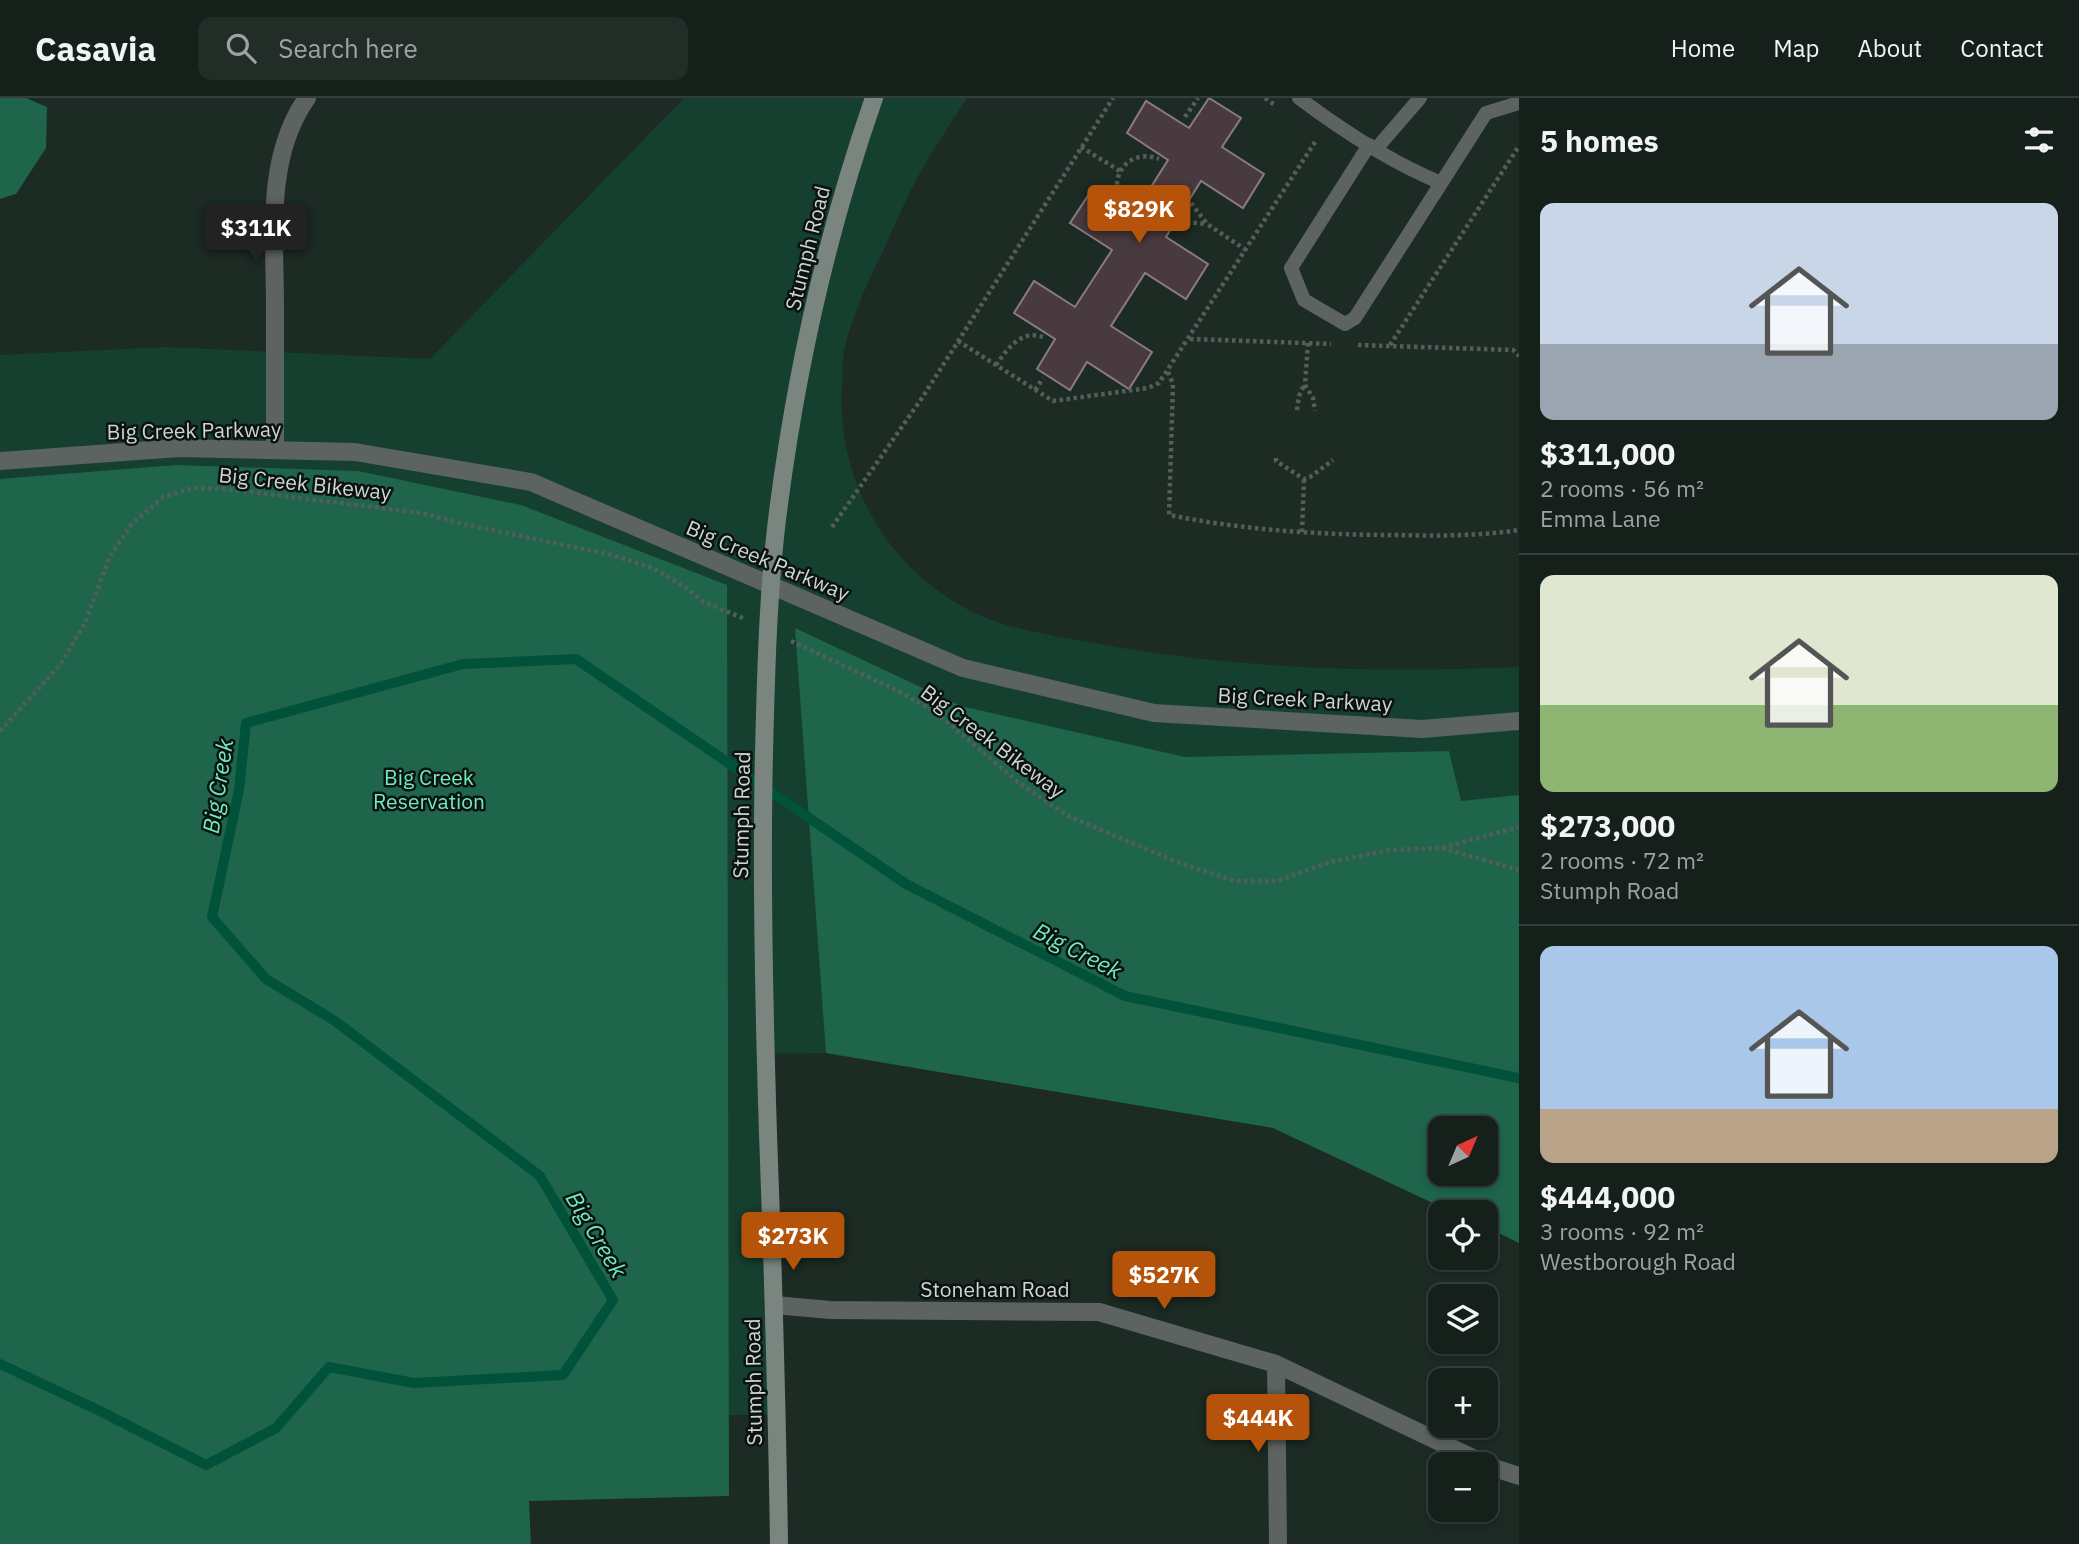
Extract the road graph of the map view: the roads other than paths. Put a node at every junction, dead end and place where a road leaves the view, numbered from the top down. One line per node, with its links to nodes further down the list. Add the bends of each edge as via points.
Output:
1 (307, 98): 8 (street, via 279,162)
2 (874, 98): 10 (main road, Stumph Road, via 852,160 808,337 779,506)
3 (1299, 98): 6 (lane)
4 (1420, 98): 6 (lane)
5 (1519, 103): 7 (lane, via 1486,113)
6 (1373, 147): 7 (lane); 7 (lane, via 1291,268 1304,300 1345,324 1355,318)
7 (1441, 183)
8 (275, 450): 9 (street, Big Creek Parkway, via 179,448); 10 (street, Big Creek Parkway, via 355,452 531,482)
9 (0, 461)
10 (771, 586): 11 (street, Big Creek Parkway, via 963,668 1154,713 1422,729); 12 (main road, Stumph Road, via 762,844)
11 (1519, 721)
12 (775, 1305): 13 (street, Stoneham Road, via 830,1310 1099,1312); 15 (main road, Stumph Road)
13 (1276, 1364): 14 (street, Stoneham Road); 16 (street)
14 (1519, 1476)
15 (779, 1544)
16 (1278, 1544)

